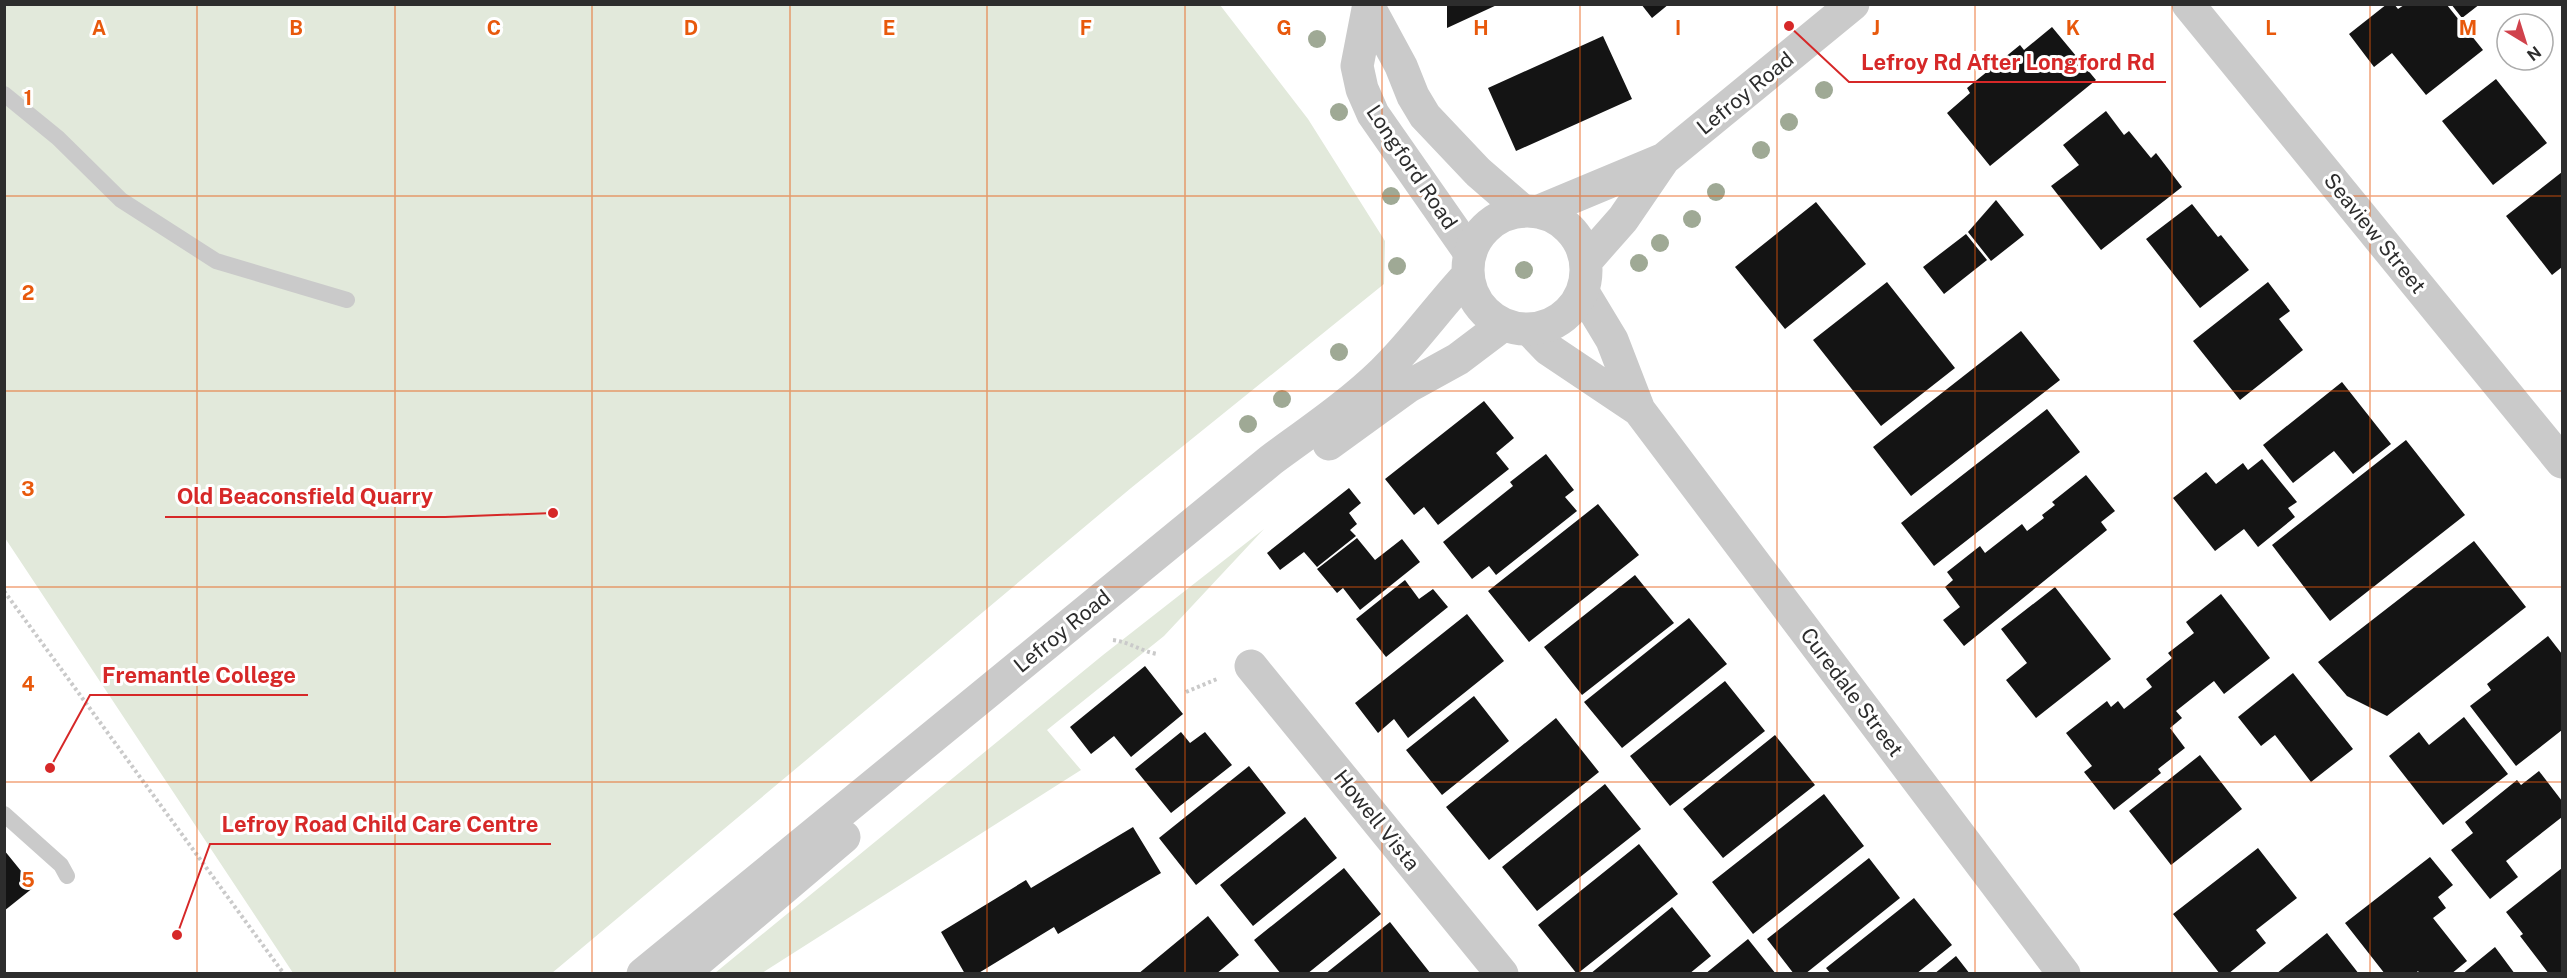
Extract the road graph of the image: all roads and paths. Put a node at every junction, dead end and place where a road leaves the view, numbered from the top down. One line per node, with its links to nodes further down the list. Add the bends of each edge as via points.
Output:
1 (1853, 4): 5 (street, Lefroy Road)
2 (2188, 4): 12 (street, Seaview Street)
3 (1369, 6): 6 (street, Longford Road, via 1425,116 1478,172); 7 (street, Longford Road, via 1358,66 1362,89 1373,114)
4 (4, 94): 9 (lane, via 58,138 121,200 216,261)
5 (1664, 159): 6 (street, Lefroy Road); 8 (street, Lefroy Road)
6 (1530, 211): 7 (street, Lefroy Road, via 1506,215 1490,224 1478,237); 8 (street, via 1555,218 1570,229 1581,244)
7 (1469, 264): 10 (street, via 1471,291 1479,305 1490,317); 18 (street, Lefroy Road, via 1398,356 1337,411 1271,460)
8 (1584, 277): 10 (street, Lefroy Road, via 1574,307 1562,319 1546,326); 11 (street, Curedale Street)
9 (347, 300)
10 (1517, 327): 11 (street, Curedale Street); 19 (street, Lefroy Road, via 1410,386 1284,476)
11 (1640, 410): 21 (street, Curedale Street)
12 (2562, 462)
13 (4, 591): 17 (path)
14 (1251, 666): 20 (street, Howell Vista)
15 (4, 814): 16 (lane, via 61,865)
16 (68, 876)
17 (284, 974)
18 (642, 974)
19 (682, 974)
20 (1502, 974)
21 (2064, 974)

